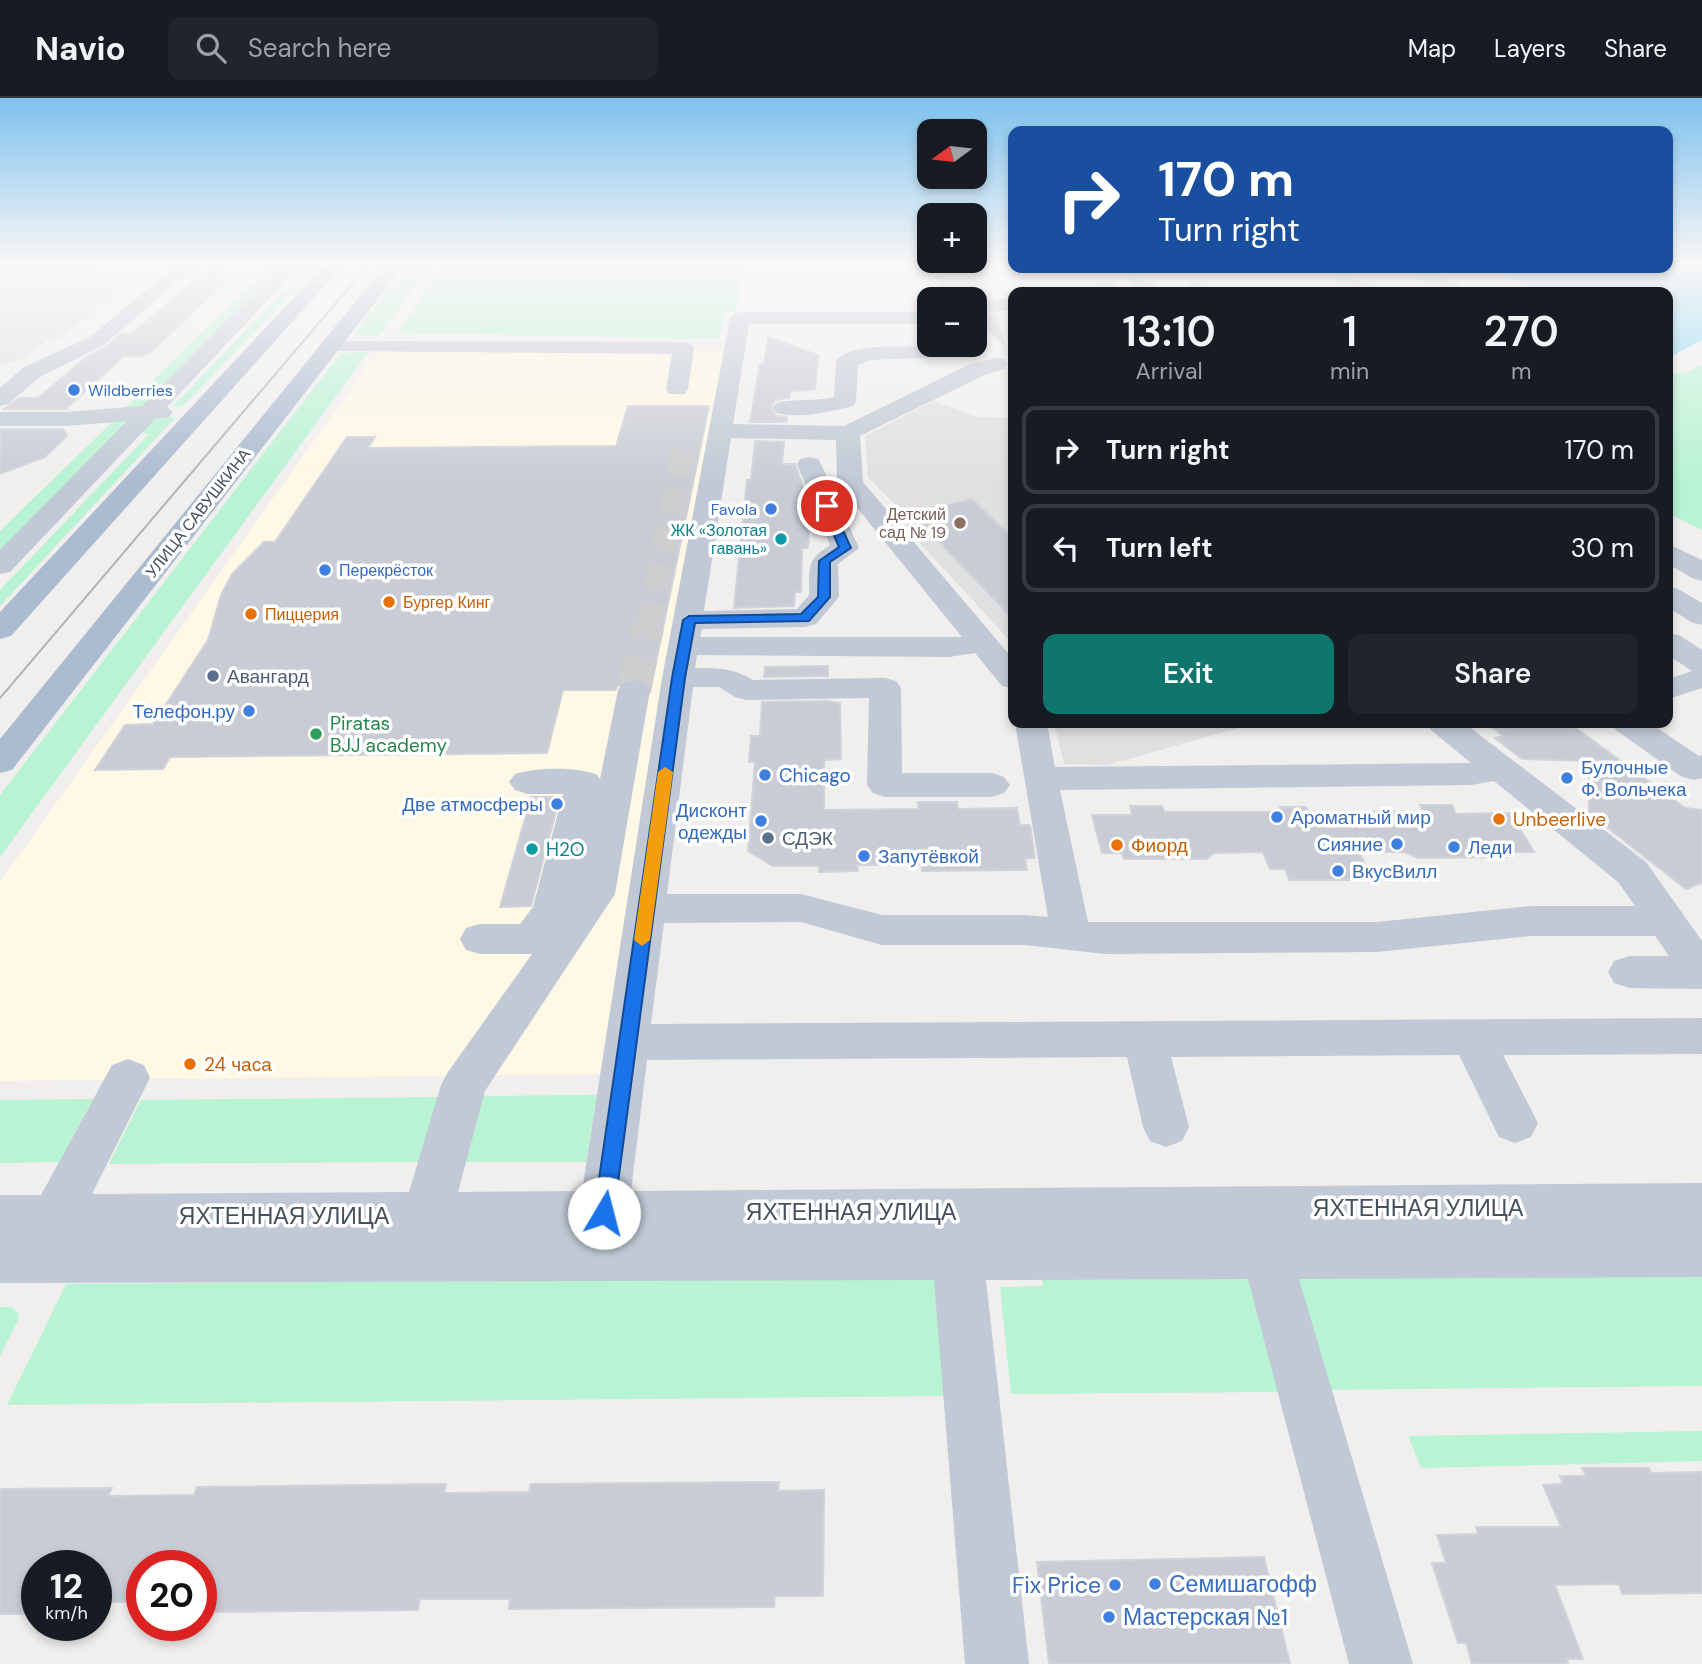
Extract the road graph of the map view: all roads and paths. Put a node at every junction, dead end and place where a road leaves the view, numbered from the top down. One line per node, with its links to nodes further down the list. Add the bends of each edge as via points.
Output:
1 (102, 337): 10 (street)
2 (222, 337): 14 (street)
3 (268, 337): 13 (main road)
4 (338, 337): 6 (main road, УЛИЦА САВУШКИНА)
5 (739, 337): 15 (street)
6 (330, 347): 11 (street, via 684,348); 37 (main road, УЛИЦА САВУШКИНА)
7 (917, 354): 15 (street, via 869,354 847,361 845,401 817,408)
8 (996, 365): 17 (street, via 976,370)
9 (0, 372): 10 (street)
10 (32, 372): 12 (street)
11 (677, 389)
12 (0, 399)
13 (202, 410): 14 (street); 22 (main road)
14 (150, 412): 16 (street); 20 (street)
15 (737, 414): 17 (street); 23 (street)
16 (0, 419)
17 (848, 433): 24 (street, via 850,482)
18 (809, 464): 23 (street, via 845,548 824,561 824,597 805,618)
19 (1673, 555): 21 (street)
20 (0, 566)
21 (1702, 572)
22 (0, 630)
23 (687, 633): 24 (street, via 949,648); 28 (street)
24 (984, 643): 27 (street)
25 (1673, 645): 26 (street)
26 (1702, 664)
27 (1008, 673)
28 (678, 678): 42 (street, via 726,677 746,690 885,688 885,785); 43 (street)
29 (1702, 678): 30 (street)
30 (1673, 687)
31 (634, 690): 44 (street, via 596,894)
32 (1673, 721): 36 (street)
33 (1032, 728): 40 (street)
34 (1449, 728): 39 (street)
35 (1635, 728): 38 (street, via 1694,769)
36 (1702, 741)
37 (0, 762)
38 (1702, 766)
39 (1500, 768): 40 (street, via 1471,774); 45 (street, via 1632,872)
40 (1040, 779): 46 (street)
41 (527, 782): 44 (street, via 584,782)
42 (992, 785)
43 (646, 909): 46 (street, via 801,908 882,930 1025,930); 53 (street)
44 (565, 915): 47 (street, via 531,939); 62 (street, via 464,1085)
45 (1666, 921): 46 (street, via 1532,921 1377,937 1104,939); 49 (street)
46 (1070, 935)
47 (480, 939)
48 (1629, 971): 49 (street)
49 (1702, 973)
50 (1702, 1036): 51 (street)
51 (1472, 1037): 52 (street); 55 (street)
52 (1146, 1039): 53 (street); 56 (street)
53 (628, 1042): 61 (street)
54 (128, 1078): 63 (street)
55 (1515, 1123)
56 (1166, 1127)
57 (1702, 1206): 59 (street, ЯХТЕННАЯ УЛИЦА)
58 (0, 1218): 63 (street, ЯХТЕННАЯ УЛИЦА)
59 (1260, 1232): 60 (street, ЯХТЕННАЯ УЛИЦА); 64 (street, ЯХТЕННАЯ УЛИЦА); 66 (street)
60 (955, 1233): 61 (street, ЯХТЕННАЯ УЛИЦА); 65 (street)
61 (601, 1235): 62 (street, ЯХТЕННАЯ УЛИЦА)
62 (421, 1236): 63 (street, ЯХТЕННАЯ УЛИЦА)
63 (29, 1245)
64 (1702, 1253)
65 (997, 1664)
66 (1381, 1664)

